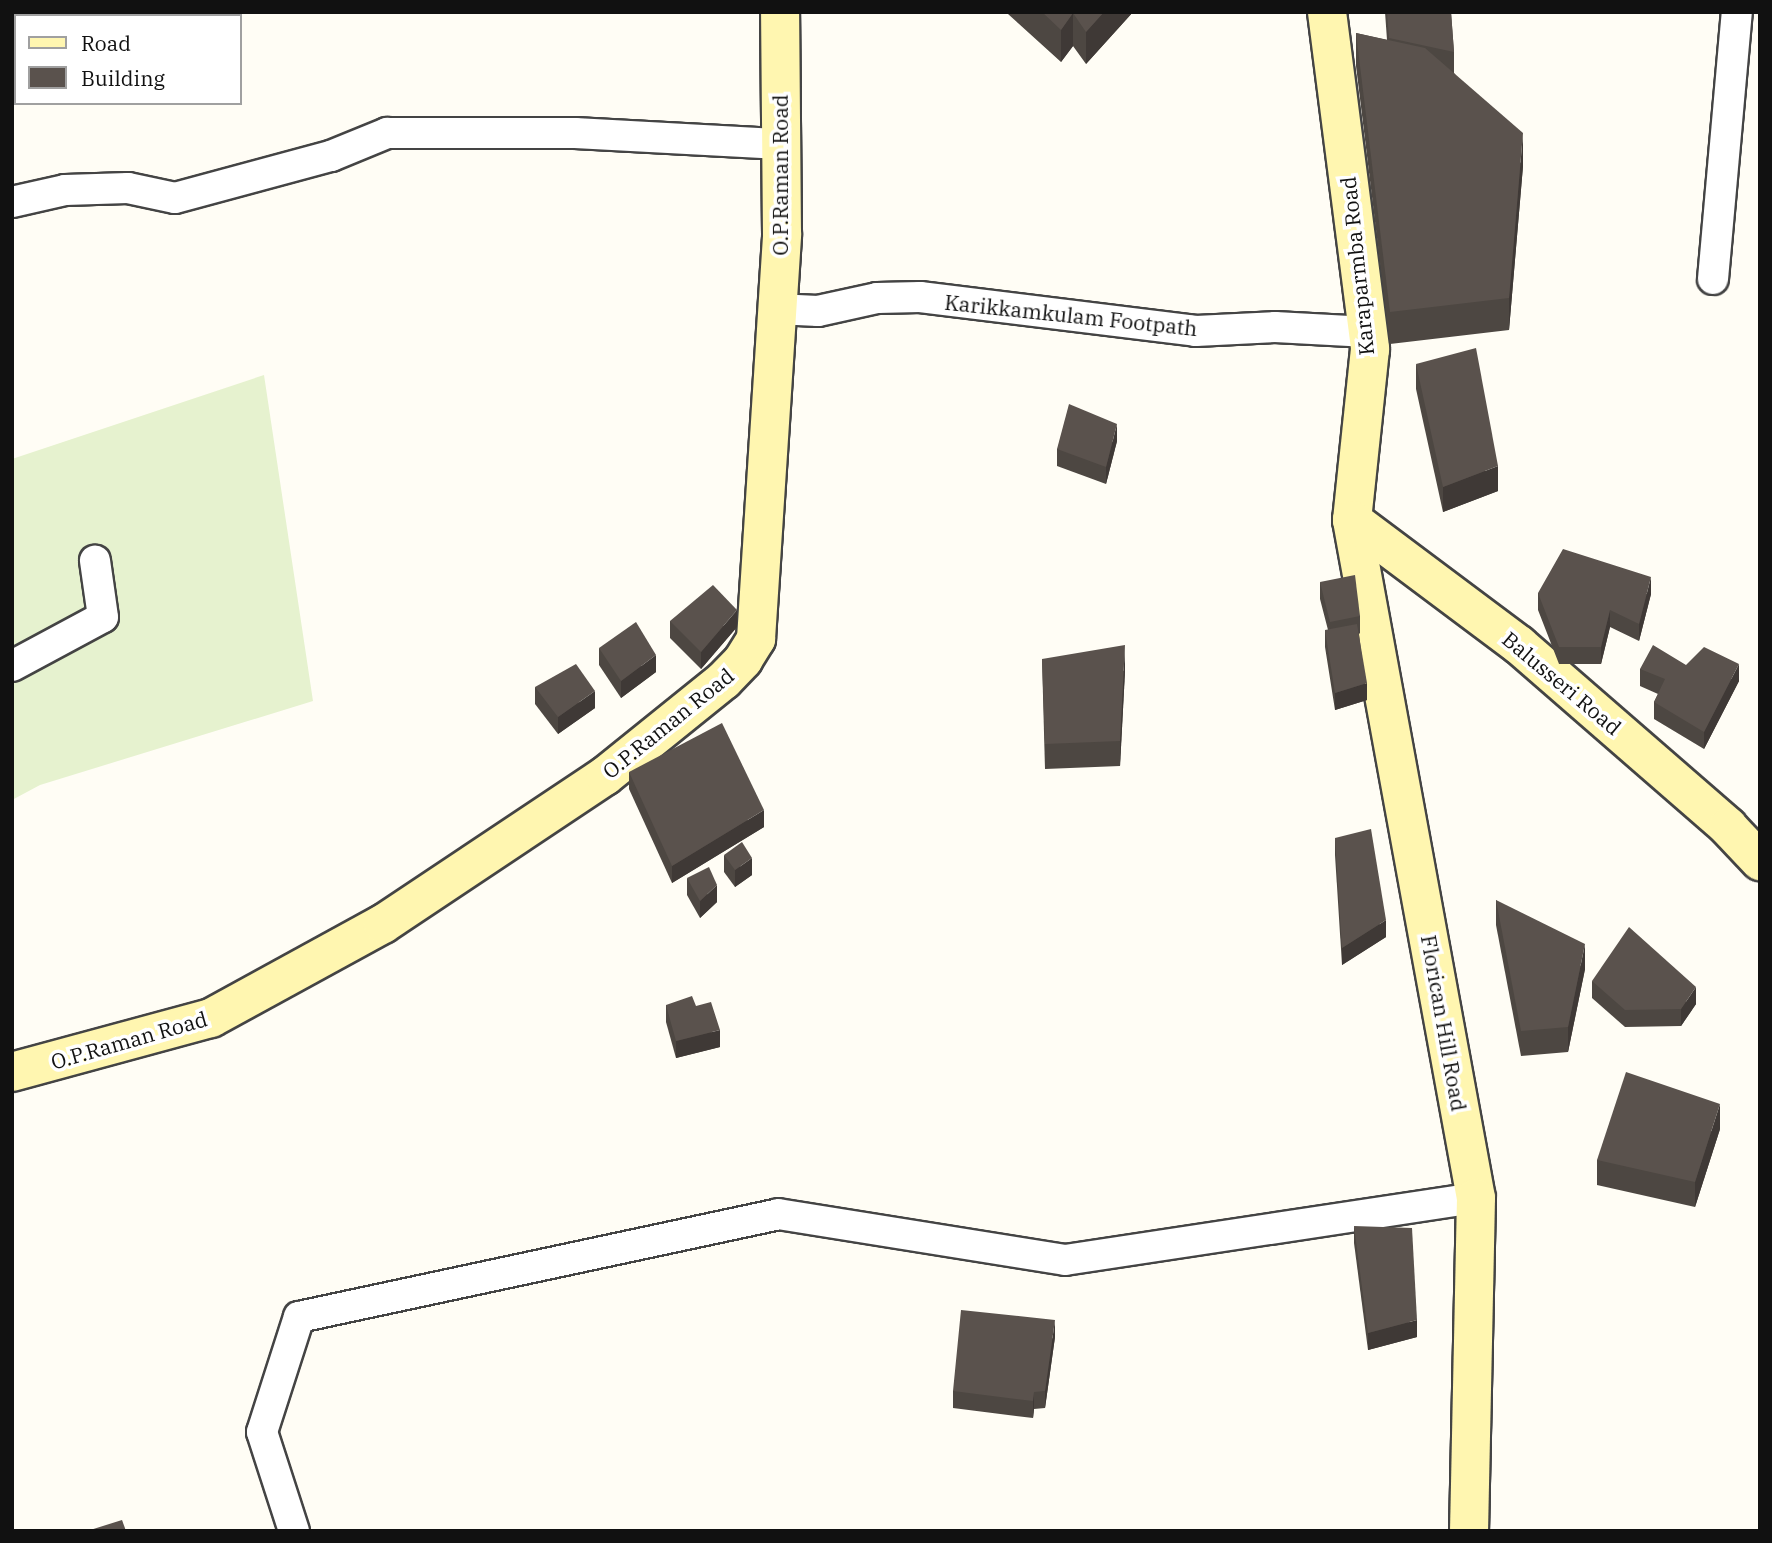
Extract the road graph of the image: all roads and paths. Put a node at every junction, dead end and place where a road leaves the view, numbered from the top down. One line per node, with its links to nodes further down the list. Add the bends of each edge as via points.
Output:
1 (780, 12): 4 (street, O.P.Raman Road)
2 (1327, 12): 8 (street, Karaparmba Road)
3 (1737, 12): 6 (street)
4 (781, 144): 5 (street, via 575,133 387,133 331,156 176,198 128,188 65,190); 7 (street, O.P.Raman Road)
5 (12, 202)
6 (1713, 279)
7 (776, 309): 8 (street, Karikkamkulam Footpath, via 818,312 877,298 920,297 1196,331 1289,327); 13 (street, O.P.Raman Road, via 756,639 724,680 605,776 371,931 211,1018)
8 (1368, 332): 9 (street, Karaparmba Road)
9 (1352, 520): 12 (street, Balusseri Road, via 1520,645 1728,827); 14 (street, Florican Hill Road)
10 (95, 561): 11 (street, via 103,617)
11 (12, 666)
12 (1760, 861)
13 (12, 1072)
14 (1476, 1198): 15 (street, via 1065,1260 778,1214 299,1317 262,1432); 16 (street, Florican Hill Road)
15 (294, 1531)
16 (1469, 1531)

